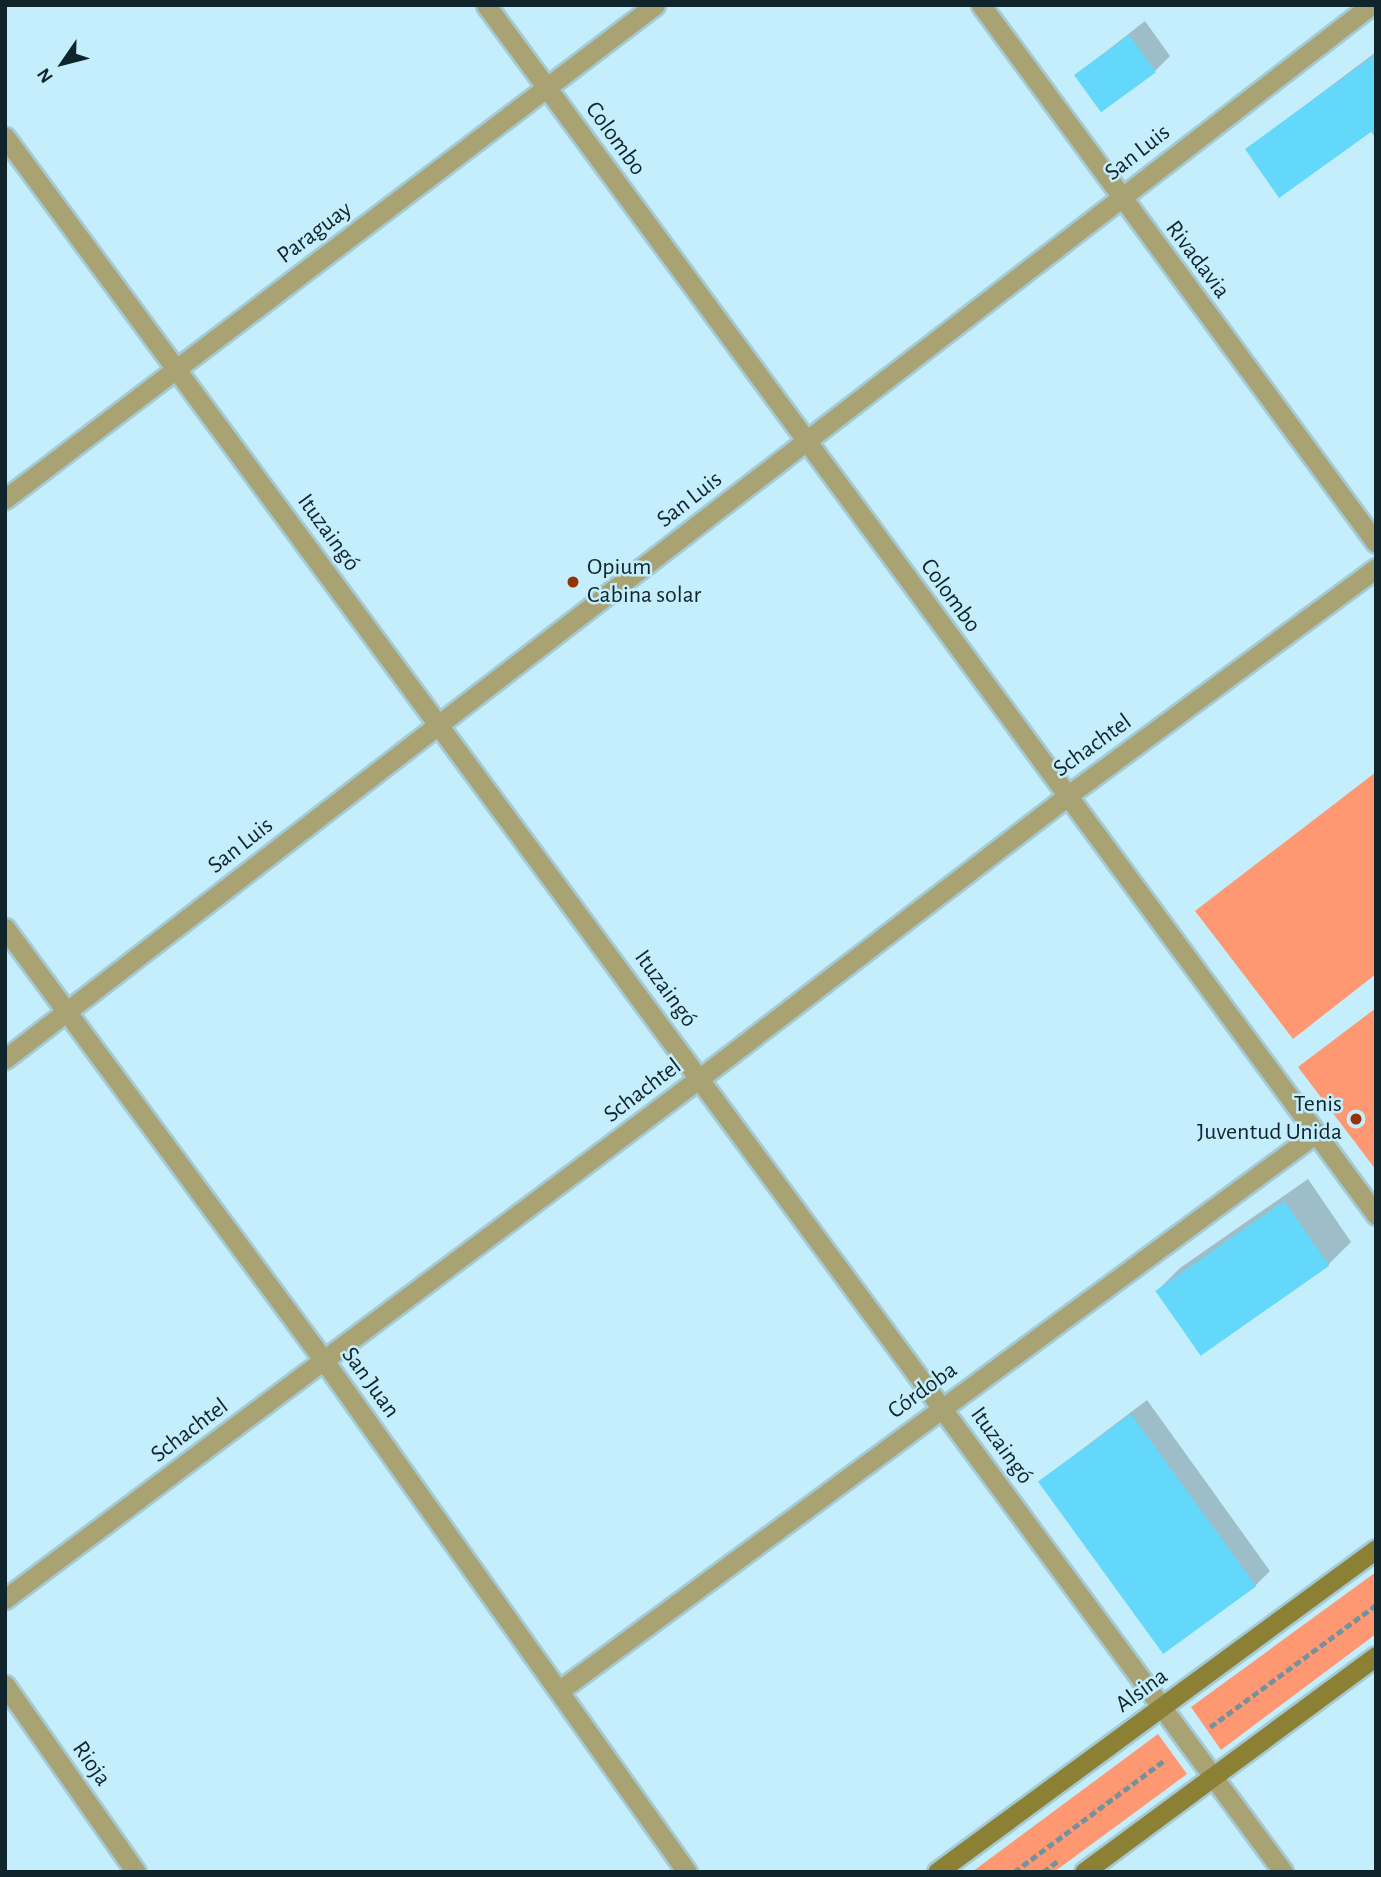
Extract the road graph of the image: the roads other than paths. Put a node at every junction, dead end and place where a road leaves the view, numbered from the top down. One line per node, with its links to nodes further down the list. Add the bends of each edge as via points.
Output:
1 (486, 5): 5 (street, Colombo)
2 (655, 5): 5 (street, Paraguay)
3 (981, 5): 7 (street, Rivadavia)
4 (1371, 5): 7 (street, San Luis)
5 (547, 88): 8 (street, Paraguay); 9 (street, Colombo)
6 (5, 137): 8 (street, Ituzaingó)
7 (1120, 198): 9 (street, San Luis); 11 (street, Rivadavia)
8 (177, 369): 10 (street, Paraguay); 13 (street, Ituzaingó)
9 (806, 441): 13 (street, San Luis); 14 (street, Colombo)
10 (5, 499)
11 (1376, 543)
12 (1376, 568): 14 (street, Schachtel)
13 (439, 724): 16 (street, San Luis); 18 (street, Ituzaingó)
14 (1067, 796): 18 (street, Schachtel); 19 (street, Colombo)
15 (5, 928): 16 (street, San Juan)
16 (66, 1012): 17 (street, San Luis); 21 (street, San Juan)
17 (5, 1059)
18 (700, 1079): 21 (street, Schachtel); 22 (street, Ituzaingó)
19 (1315, 1133): 20 (street, Colombo); 22 (street, Córdoba)
20 (1376, 1215)
21 (325, 1362): 24 (street, Schachtel); 27 (street, San Juan)
22 (943, 1407): 27 (street, Córdoba); 28 (street, Ituzaingó)
23 (1376, 1549): 28 (main road, Alsina)
24 (5, 1599)
25 (1376, 1656): 29 (main road)
26 (5, 1685): 30 (street, Rioja)
27 (560, 1690): 31 (street, San Juan)
28 (1163, 1706): 29 (street, Ituzaingó); 32 (main road, Alsina)
29 (1214, 1776): 33 (main road); 34 (street, Ituzaingó)
30 (136, 1872)
31 (687, 1872)
32 (937, 1872)
33 (1084, 1872)
34 (1283, 1872)

